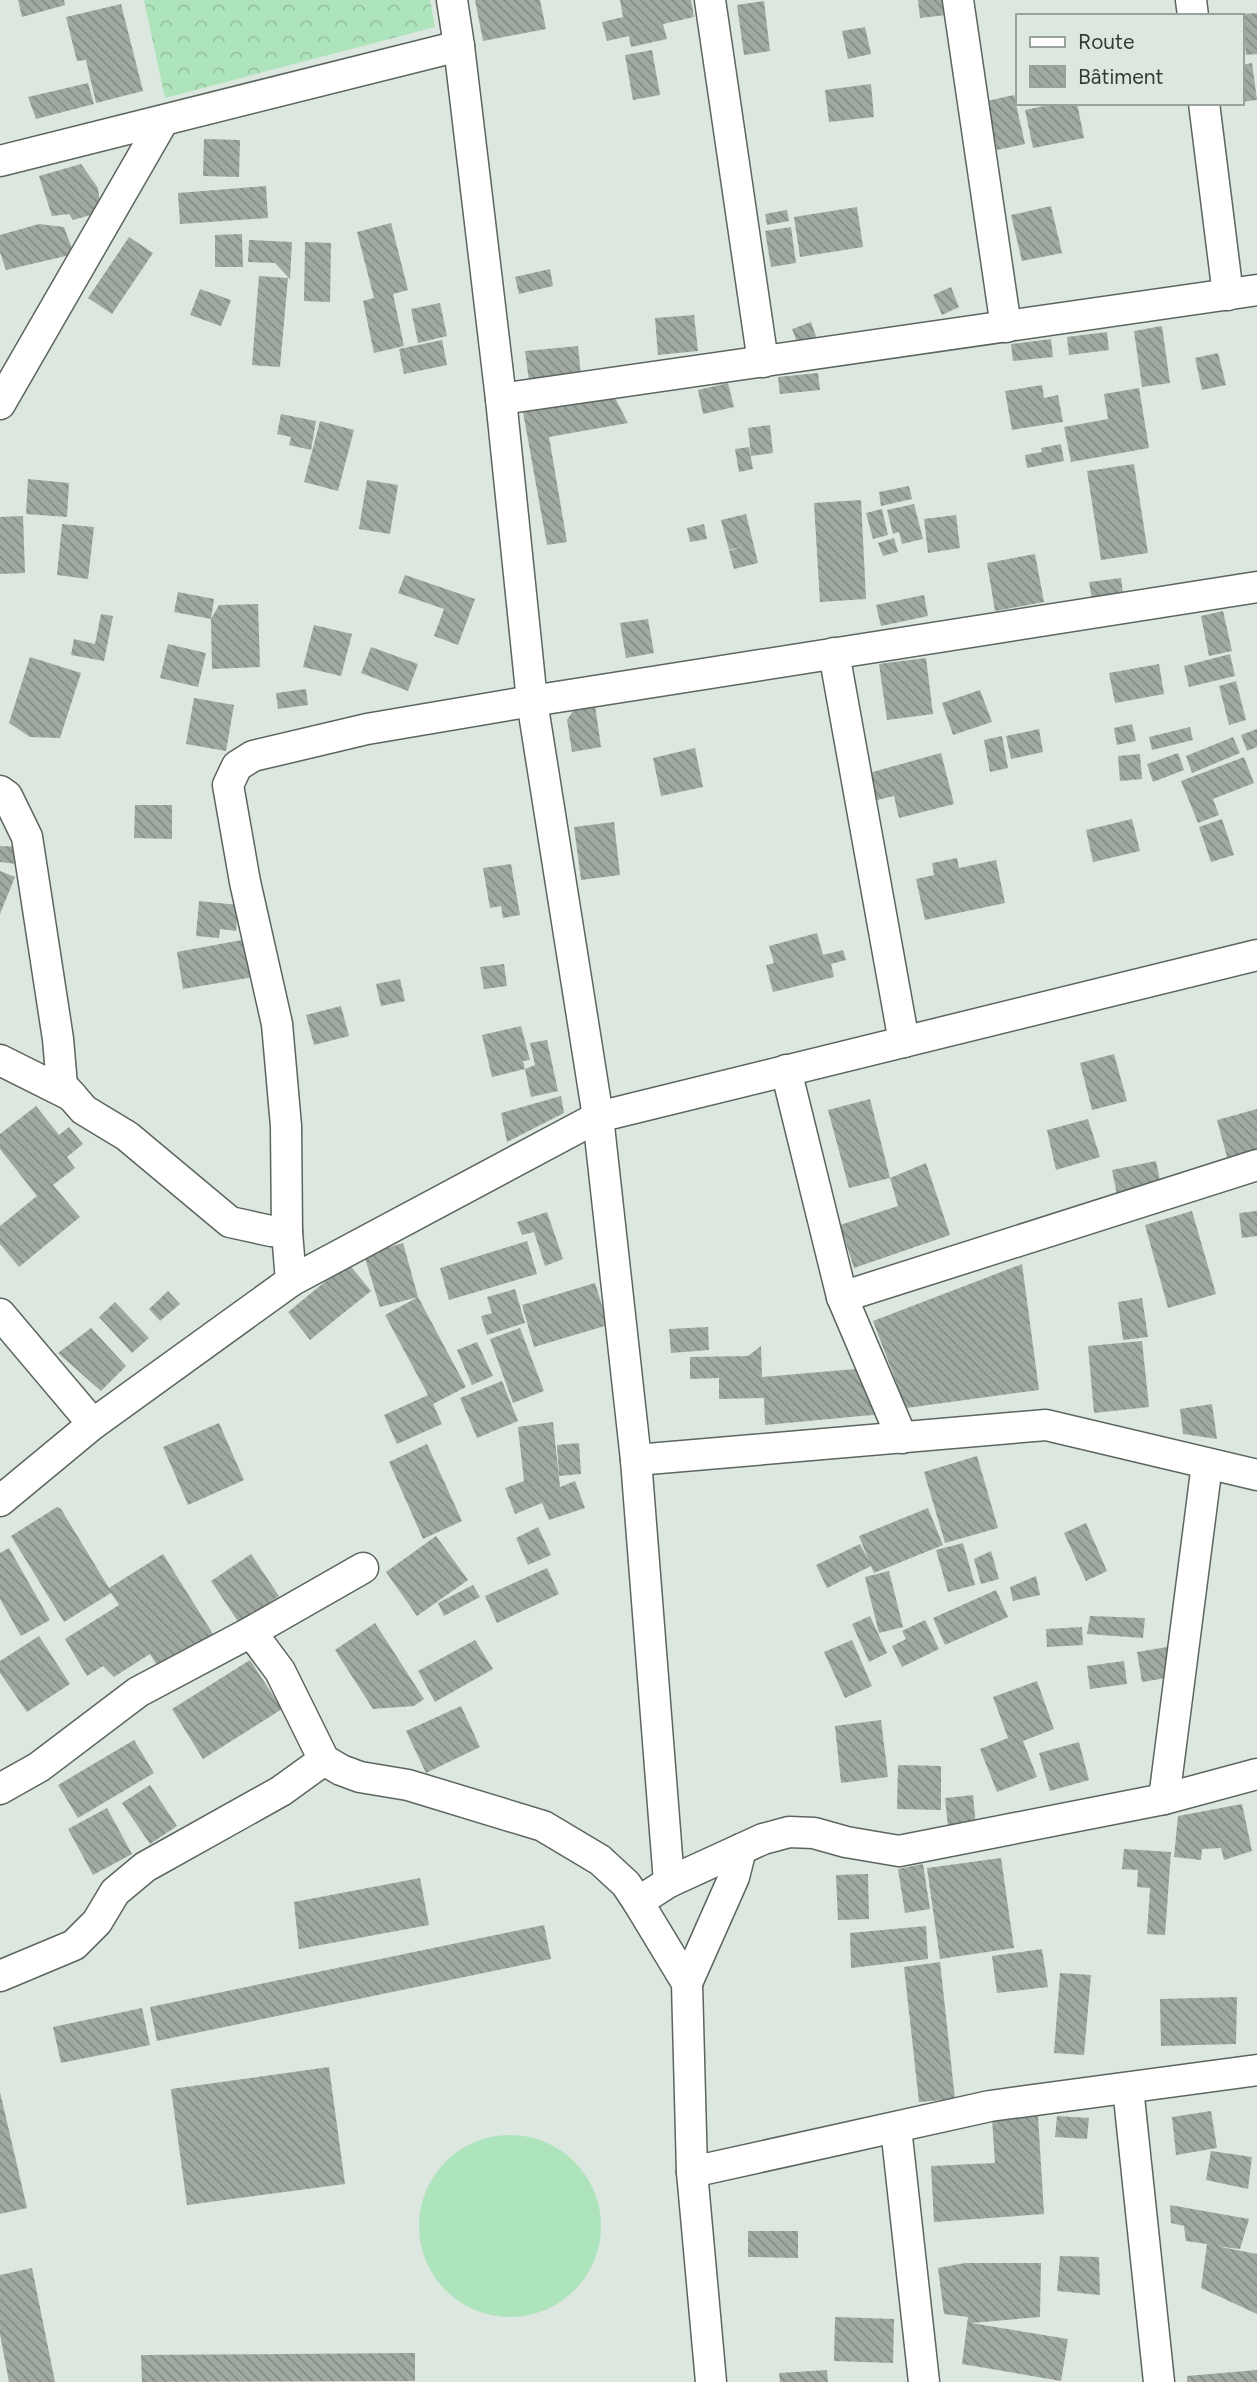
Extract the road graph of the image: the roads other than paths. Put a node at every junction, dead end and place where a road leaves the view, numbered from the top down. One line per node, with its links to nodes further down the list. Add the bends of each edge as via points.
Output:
1 (452, 0): 4 (street)
2 (710, 0): 10 (street)
3 (958, 0): 9 (street)
4 (459, 46): 6 (street); 11 (street)
5 (1204, 105): 8 (street)
6 (163, 121): 7 (street); 12 (street)
7 (0, 161)
8 (1243, 292): 9 (street)
9 (1006, 327): 10 (street)
10 (763, 362): 11 (street)
11 (501, 400): 15 (street)
12 (0, 404)
13 (1257, 587): 14 (street)
14 (835, 653): 15 (street); 18 (street)
15 (532, 701): 22 (street); 24 (street, via 367,729 253,756 237,766 228,785 277,1024 286,1126)
16 (0, 791): 21 (street, via 7,796 27,837 62,1085)
17 (1257, 955): 18 (street)
18 (904, 1042): 20 (street)
19 (0, 1060): 21 (street)
20 (786, 1070): 22 (street); 26 (street)
21 (72, 1097): 24 (street, via 84,1110 127,1136 230,1222)
22 (598, 1117): 25 (street); 30 (street)
23 (1257, 1165): 26 (street)
24 (287, 1232): 25 (street)
25 (291, 1281): 28 (street)
26 (842, 1297): 29 (street)
27 (0, 1314): 28 (street)
28 (93, 1424): 33 (street)
29 (902, 1438): 30 (street); 31 (street, via 1046,1425)
30 (636, 1460): 41 (street)
31 (1207, 1464): 32 (street); 39 (street)
32 (1257, 1475)
33 (0, 1501)
34 (363, 1568): 35 (street)
35 (251, 1632): 36 (street, via 279,1671); 38 (street, via 138,1692 39,1767)
36 (324, 1760): 42 (street, via 360,1777 408,1785 543,1826 600,1860); 43 (street, via 281,1791 145,1867 115,1892 97,1922 74,1945)
37 (1257, 1774): 39 (street)
38 (0, 1789)
39 (1164, 1798): 40 (street, via 899,1851 789,1832)
40 (741, 1849): 41 (street); 44 (street, via 734,1877)
41 (669, 1882): 42 (street)
42 (638, 1902): 44 (street)
43 (0, 1976)
44 (687, 1983): 48 (street)
45 (1257, 2070): 46 (street)
46 (1128, 2088): 47 (street, via 990,2106); 51 (street)
47 (896, 2128): 48 (street); 50 (street)
48 (692, 2172): 49 (street)
49 (711, 2382)
50 (925, 2382)
51 (1159, 2382)

